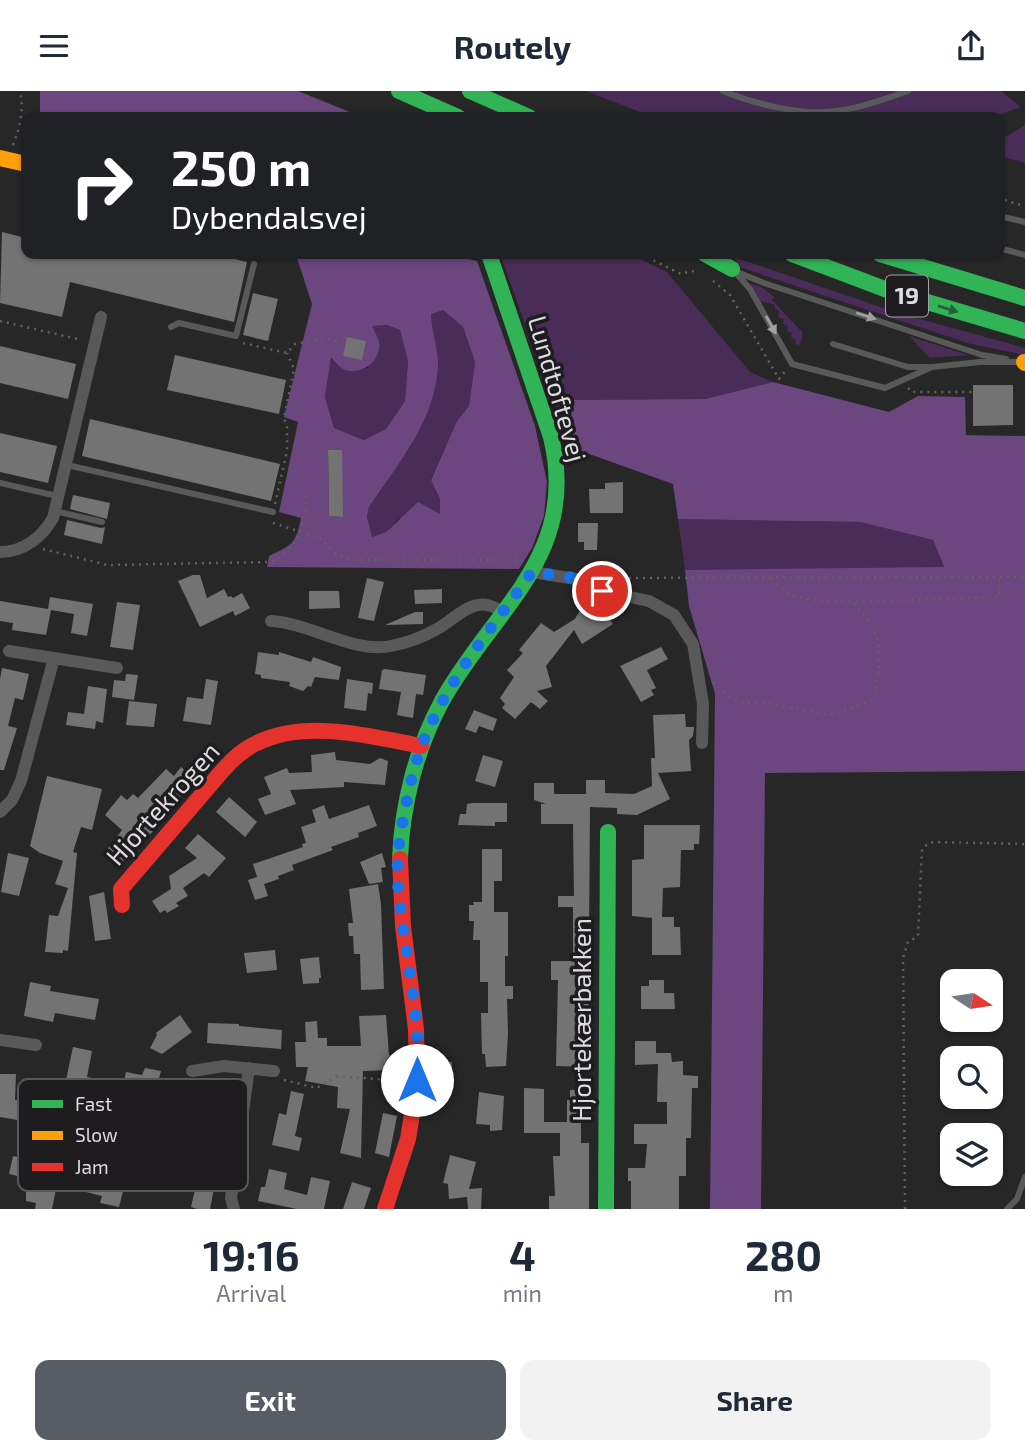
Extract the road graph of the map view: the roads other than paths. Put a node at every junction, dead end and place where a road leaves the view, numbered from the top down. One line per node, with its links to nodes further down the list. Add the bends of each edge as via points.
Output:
1 (399, 91): 5 (main road)
2 (470, 91): 6 (main road)
3 (723, 91): 7 (lane)
4 (908, 91): 8 (lane)
5 (447, 112)
6 (518, 112)
7 (814, 112)
8 (830, 112)
9 (4, 158): 10 (main road)
10 (21, 163)
11 (1005, 217): 12 (lane)
12 (1025, 222)
13 (1005, 250): 14 (lane)
14 (1025, 255)
15 (491, 259): 35 (main road, Lundtoftevej, via 545,417 558,472 555,516)
16 (714, 259): 20 (main road)
17 (805, 259): 24 (main road, 19, one-way to 24, via 890,291)
18 (896, 259): 21 (main road, 19)
19 (254, 264): 23 (lane, via 236,336 179,323)
20 (732, 269): 26 (lane, one-way to 26, via 970,351); 27 (lane, one-way to 27, via 750,289 792,363 885,388)
21 (1025, 299)
22 (101, 317): 28 (street)
23 (171, 327)
24 (1025, 331)
25 (833, 344): 27 (lane, via 908,367)
26 (1024, 363): 27 (lane)
27 (933, 367)
28 (66, 465): 30 (street); 32 (lane)
29 (0, 483): 30 (lane)
30 (59, 496): 31 (street)
31 (55, 511): 33 (lane); 34 (street, via 44,533 30,544)
32 (273, 512)
33 (102, 522)
34 (0, 552)
35 (535, 566): 36 (main road, Lundtoftevej); 41 (street, via 589,580 602,591 649,601 674,615 693,644 703,704)
36 (504, 612): 37 (street, via 489,604 472,606 434,631 377,647); 42 (main road, Lundtoftevej, via 448,692)
37 (271, 621)
38 (9, 652): 39 (street)
39 (54, 658): 40 (street); 43 (street, via 21,781)
40 (117, 668)
41 (702, 743)
42 (421, 746): 45 (main road, Hjortekrogen, via 333,732 259,742 232,760 121,889); 55 (main road, Lundtoftevej, via 398,857 416,1027 417,1080 408,1140)
43 (0, 812)
44 (608, 832): 56 (main road, Hjortekærbakken)
45 (122, 905)
46 (0, 1040): 47 (street)
47 (36, 1045)
48 (249, 1068): 49 (street); 50 (street); 51 (street)
49 (192, 1071)
50 (274, 1071)
51 (247, 1079)
52 (1025, 1177): 57 (lane, via 1017,1199)
53 (232, 1191): 54 (street)
54 (234, 1209)
55 (385, 1209)
56 (606, 1209)
57 (1007, 1209)

